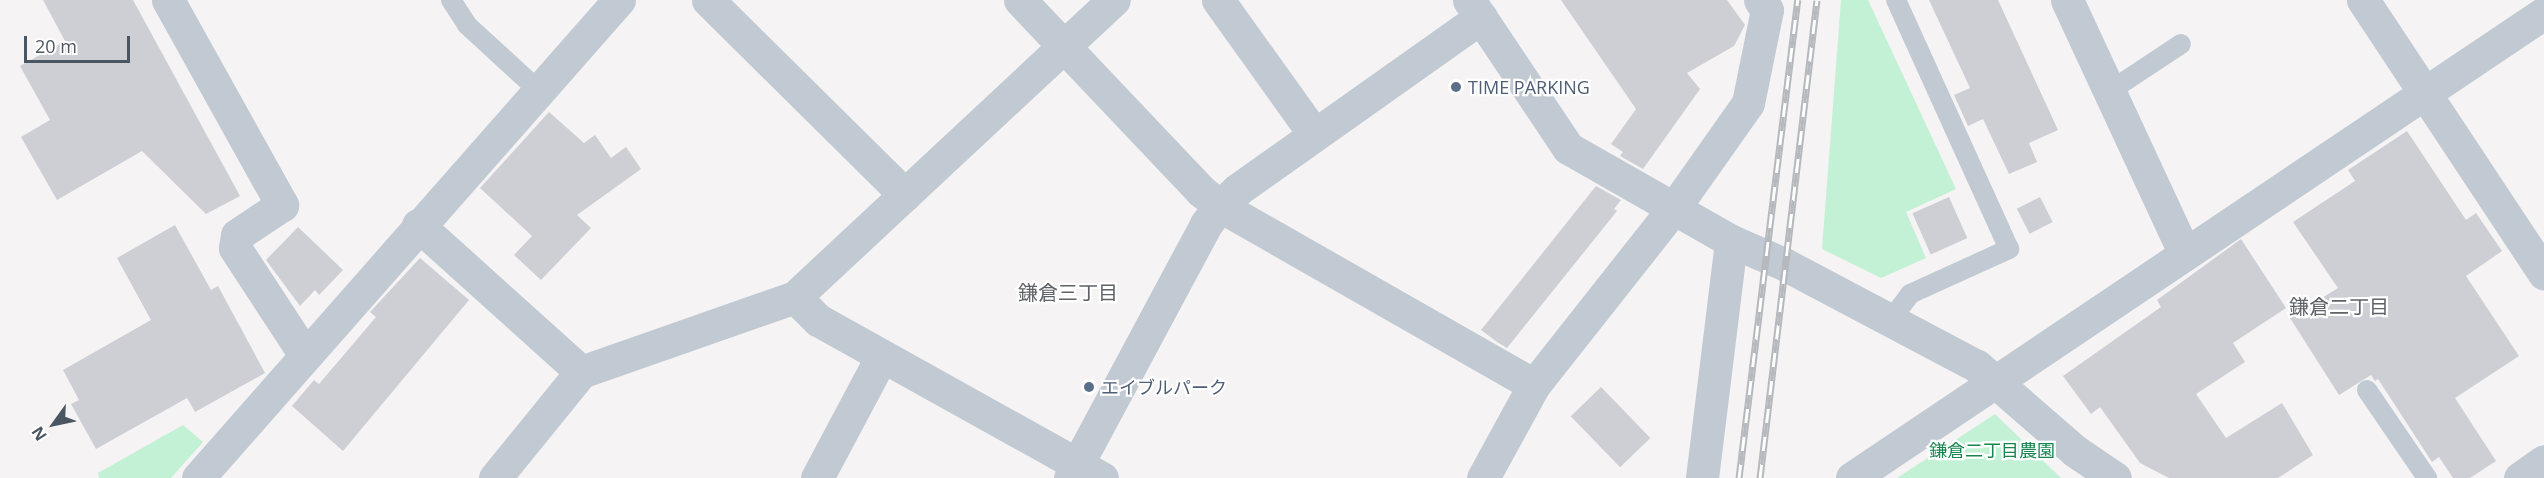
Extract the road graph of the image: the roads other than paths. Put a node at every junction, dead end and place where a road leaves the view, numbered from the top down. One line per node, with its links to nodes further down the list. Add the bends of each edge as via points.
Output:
1 (168, 0): 29 (street, via 282,205 237,235 235,248)
2 (451, 0): 16 (lane, via 467,26)
3 (619, 0): 16 (street)
4 (708, 0): 20 (street)
5 (1020, 0): 15 (street)
6 (1114, 0): 15 (street)
7 (1218, 0): 19 (street)
8 (1760, 0): 22 (street, via 1767,10 1748,103)
9 (1896, 0): 28 (lane, via 2009,249 1910,294)
10 (2067, 0): 17 (street)
11 (2363, 0): 18 (street)
12 (1475, 8): 19 (street); 22 (street, via 1568,147)
13 (2544, 13): 18 (street)
14 (2181, 44): 17 (lane)
15 (1063, 45): 20 (street); 21 (street, via 1201,191)
16 (539, 91): 23 (street)
17 (2110, 91): 25 (street)
18 (2427, 95): 25 (street); 26 (street)
19 (1314, 134): 21 (street)
20 (905, 195): 27 (street)
21 (1220, 206): 33 (street); 37 (street, via 1206,224)
22 (1674, 208): 24 (street); 33 (street)
23 (418, 225): 29 (street); 31 (street)
24 (1731, 241): 28 (street, via 1784,264); 42 (street)
25 (2185, 254): 32 (street)
26 (2544, 273)
27 (795, 297): 30 (street, via 818,320); 31 (street)
28 (1890, 321): 32 (street, via 1977,366)
29 (305, 355): 38 (street)
30 (882, 356): 37 (street); 40 (street)
31 (581, 372): 39 (street)
32 (1995, 381): 36 (street); 43 (street)
33 (1534, 386): 41 (street)
34 (2367, 390): 45 (lane)
35 (2544, 461): 46 (street)
36 (2081, 465): 44 (street)
37 (1084, 473)
38 (198, 478)
39 (495, 478)
40 (817, 478)
41 (1483, 478)
42 (1702, 478)
43 (1852, 478)
44 (2115, 478)
45 (2427, 478)
46 (2520, 478)

